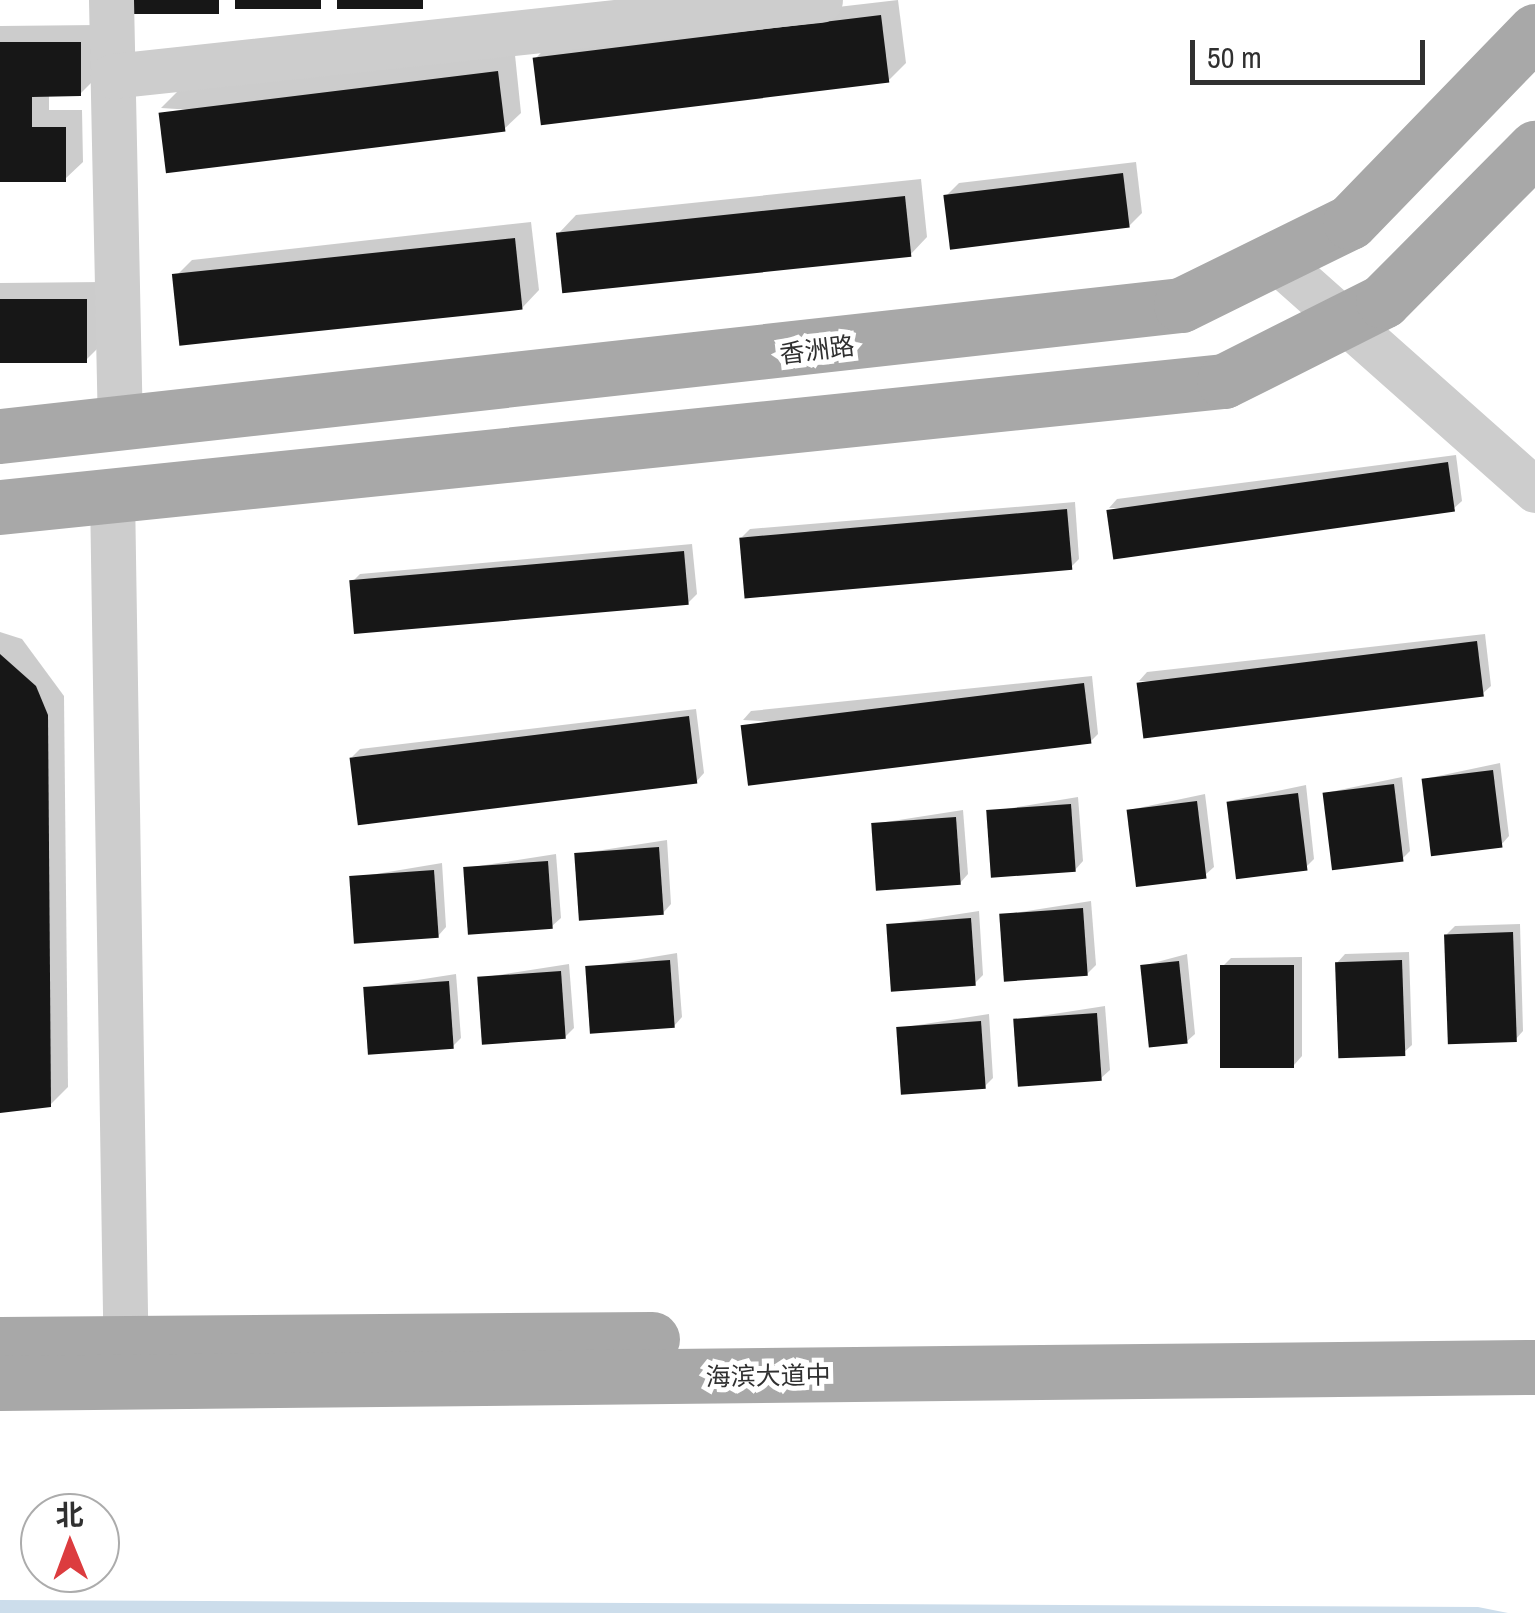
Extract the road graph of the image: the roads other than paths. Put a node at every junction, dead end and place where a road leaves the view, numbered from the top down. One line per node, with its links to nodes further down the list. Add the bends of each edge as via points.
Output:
1 (110, 0): 4 (street)
2 (820, 0): 4 (street)
3 (1535, 31): 6 (main road, 香洲路, via 1350,222)
4 (112, 76): 8 (street)
5 (1535, 148): 7 (main road, via 1383,301)
6 (1275, 258): 7 (street); 8 (main road, 香洲路, via 1180,305)
7 (1346, 320): 10 (street); 11 (main road, via 1224,381)
8 (120, 424): 9 (main road, 香洲路)
9 (0, 436)
10 (1535, 490)
11 (112, 494): 12 (main road); 15 (street)
12 (0, 507)
13 (1535, 1332): 15 (main road, 海滨大道中)
14 (0, 1344): 15 (main road, 海滨大道中)
15 (126, 1362): 16 (main road, 海滨大道中); 17 (main road, 海滨大道中)
16 (1535, 1367)
17 (0, 1382)

